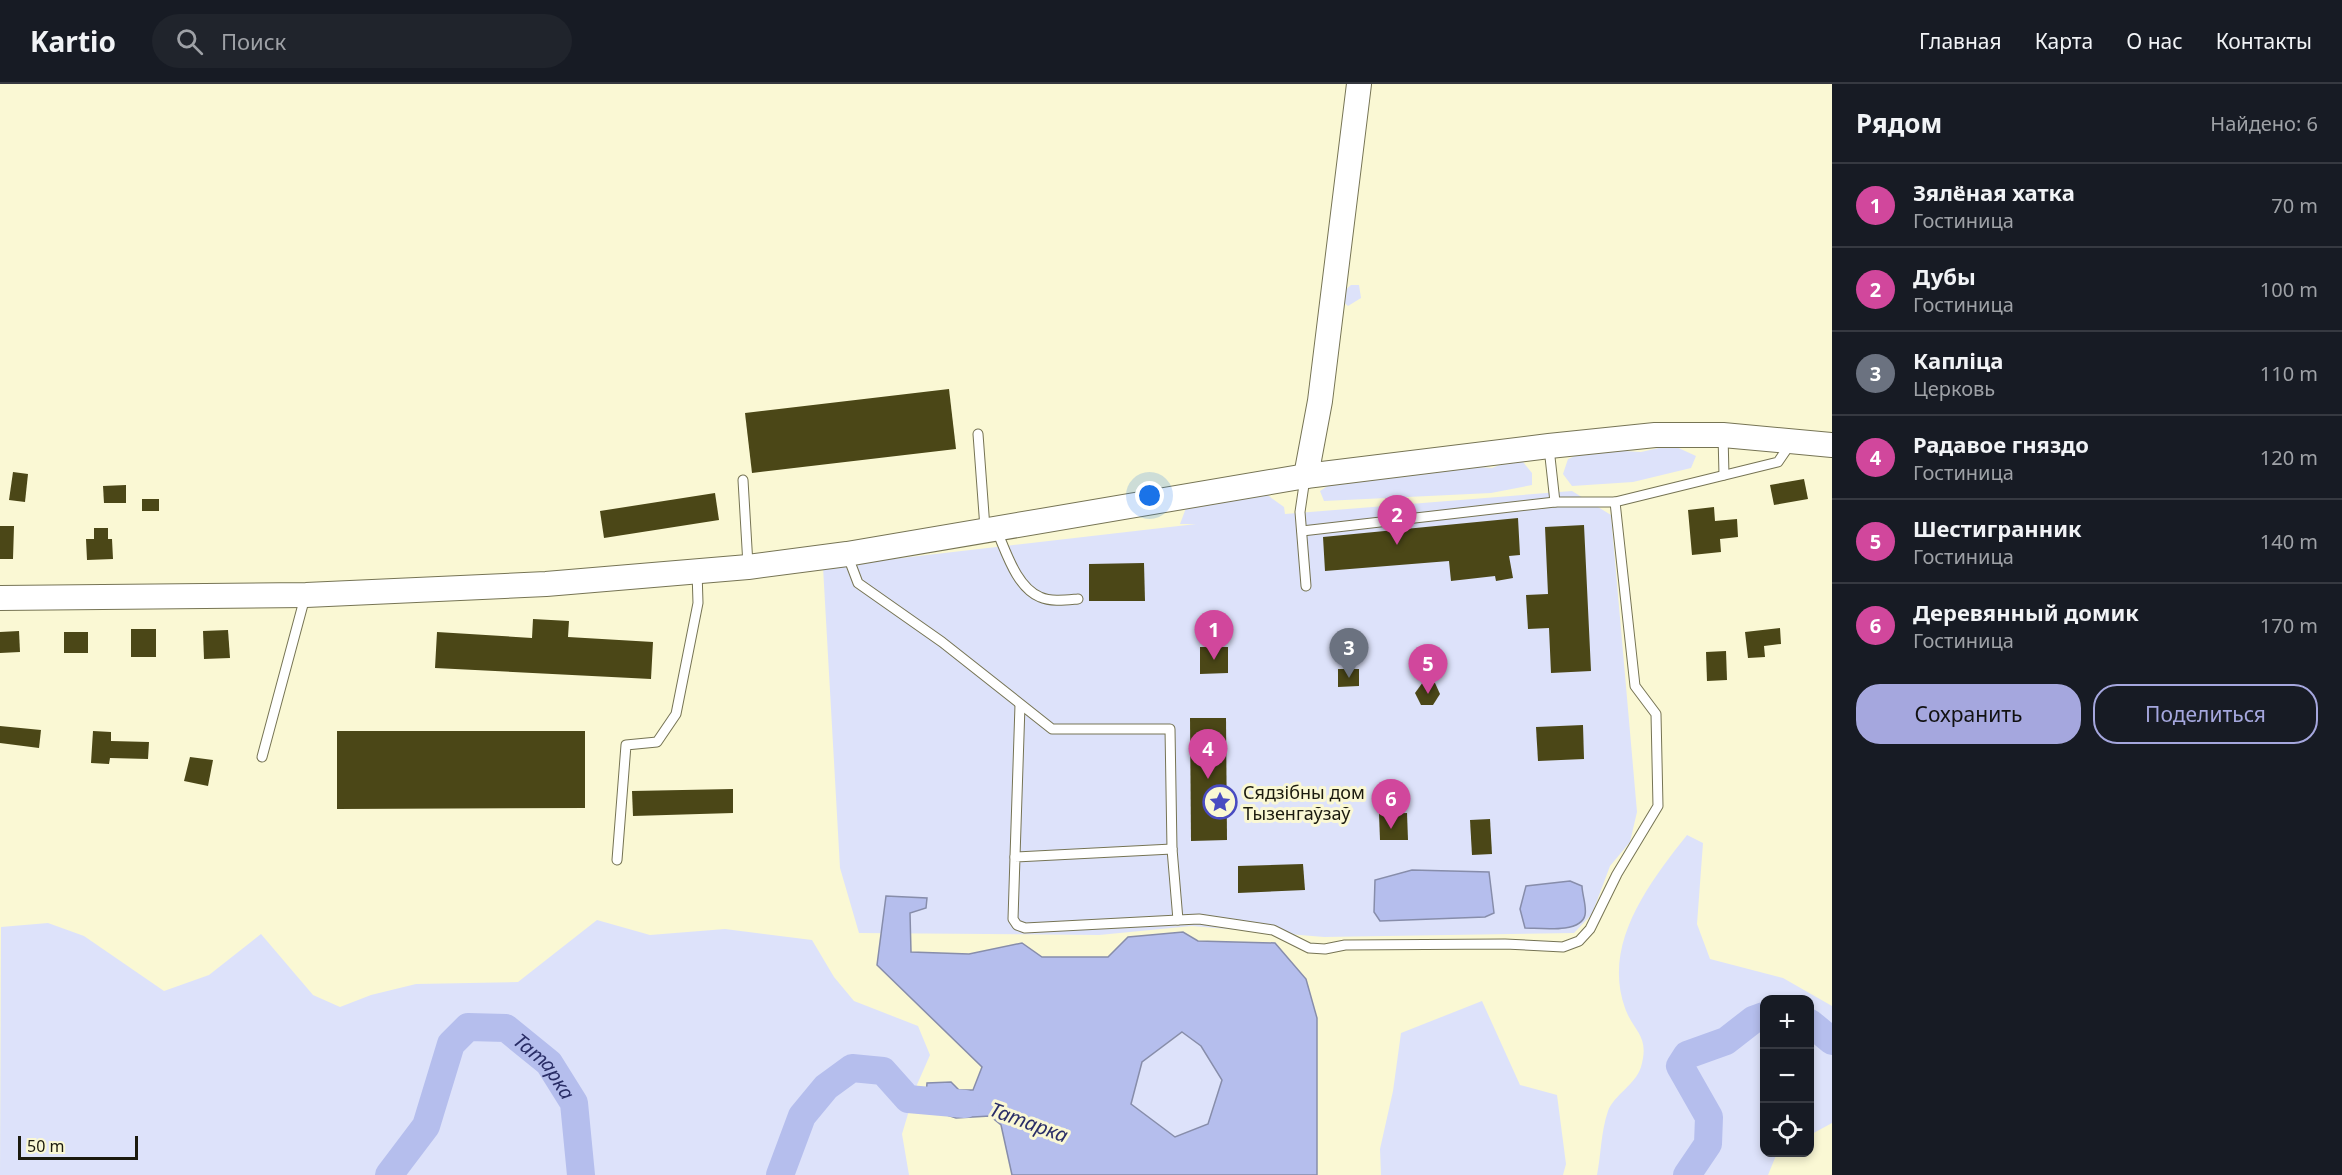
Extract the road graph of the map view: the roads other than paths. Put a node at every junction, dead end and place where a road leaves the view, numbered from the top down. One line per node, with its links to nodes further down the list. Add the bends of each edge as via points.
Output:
1 (1359, 84): 8 (street, via 1322,390)
2 (978, 434): 12 (lane)
3 (1722, 435): 4 (street); 6 (street, via 1655,435); 7 (lane)
4 (1792, 441): 5 (street); 7 (lane, via 1778,462)
5 (1832, 445)
6 (1549, 446): 8 (street); 10 (lane)
7 (1724, 475): 11 (lane)
8 (1306, 476): 12 (street); 13 (lane, via 1300,513)
9 (743, 480): 15 (lane)
10 (1555, 502): 11 (lane); 13 (lane)
11 (1615, 502): 26 (lane, via 1635,686 1656,714 1658,806 1590,929 1579,940 1563,947 1345,945 1325,949 1309,948 1273,930 1199,919)
12 (991, 530): 14 (street); 20 (lane, via 1032,592 1051,600)
13 (1302, 531): 17 (lane)
14 (847, 554): 15 (street); 21 (lane, via 858,583 942,642)
15 (748, 567): 16 (street)
16 (697, 572): 18 (street, via 546,584); 25 (lane, via 698,603 676,714 657,742 626,745)
17 (1306, 586)
18 (306, 595): 19 (street); 22 (lane)
19 (0, 598)
20 (1078, 599)
21 (1020, 705): 23 (lane, via 1052,729 1170,729); 24 (lane)
22 (262, 757)
23 (1172, 849): 24 (lane); 26 (lane)
24 (1015, 857): 26 (lane, via 1013,919 1025,928)
25 (617, 860)
26 (1178, 920)

